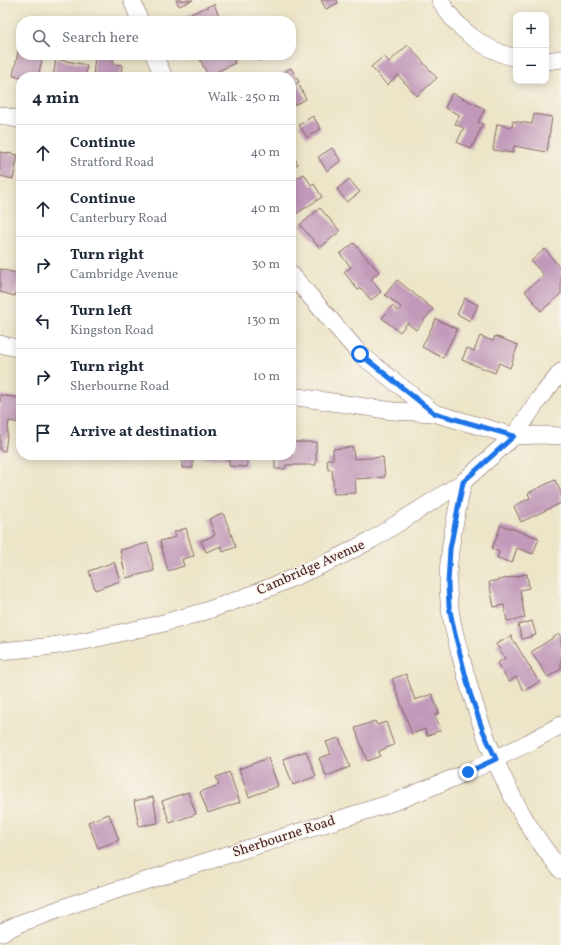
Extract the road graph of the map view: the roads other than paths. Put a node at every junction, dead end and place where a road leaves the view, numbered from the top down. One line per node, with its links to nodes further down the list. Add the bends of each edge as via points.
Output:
1 (132, 0): 3 (street)
2 (440, 0): 4 (street, via 454,21 475,39 491,49)
3 (138, 16)
4 (513, 57)
5 (561, 59): 7 (street)
6 (156, 60): 8 (street)
7 (549, 61)
8 (162, 72)
9 (0, 115): 10 (street)
10 (16, 119)
11 (296, 280): 16 (street, via 360,354)
12 (0, 344): 13 (street)
13 (16, 349)
14 (561, 372): 17 (street, Cambridge Avenue)
15 (296, 397): 16 (street, via 393,411)
16 (434, 413): 17 (street)
17 (514, 436): 18 (street); 19 (street, Cambridge Avenue)
18 (561, 436)
19 (463, 482): 20 (street, Cambridge Avenue, via 373,539 335,559 240,599 203,612 122,633); 22 (street, via 450,549 449,606 470,693)
20 (0, 652)
21 (561, 725): 22 (street, Sherbourne Road)
22 (496, 759): 23 (street, via 528,822 547,854); 24 (street, Sherbourne Road, via 397,801 82,901)
23 (561, 870)
24 (0, 932)

